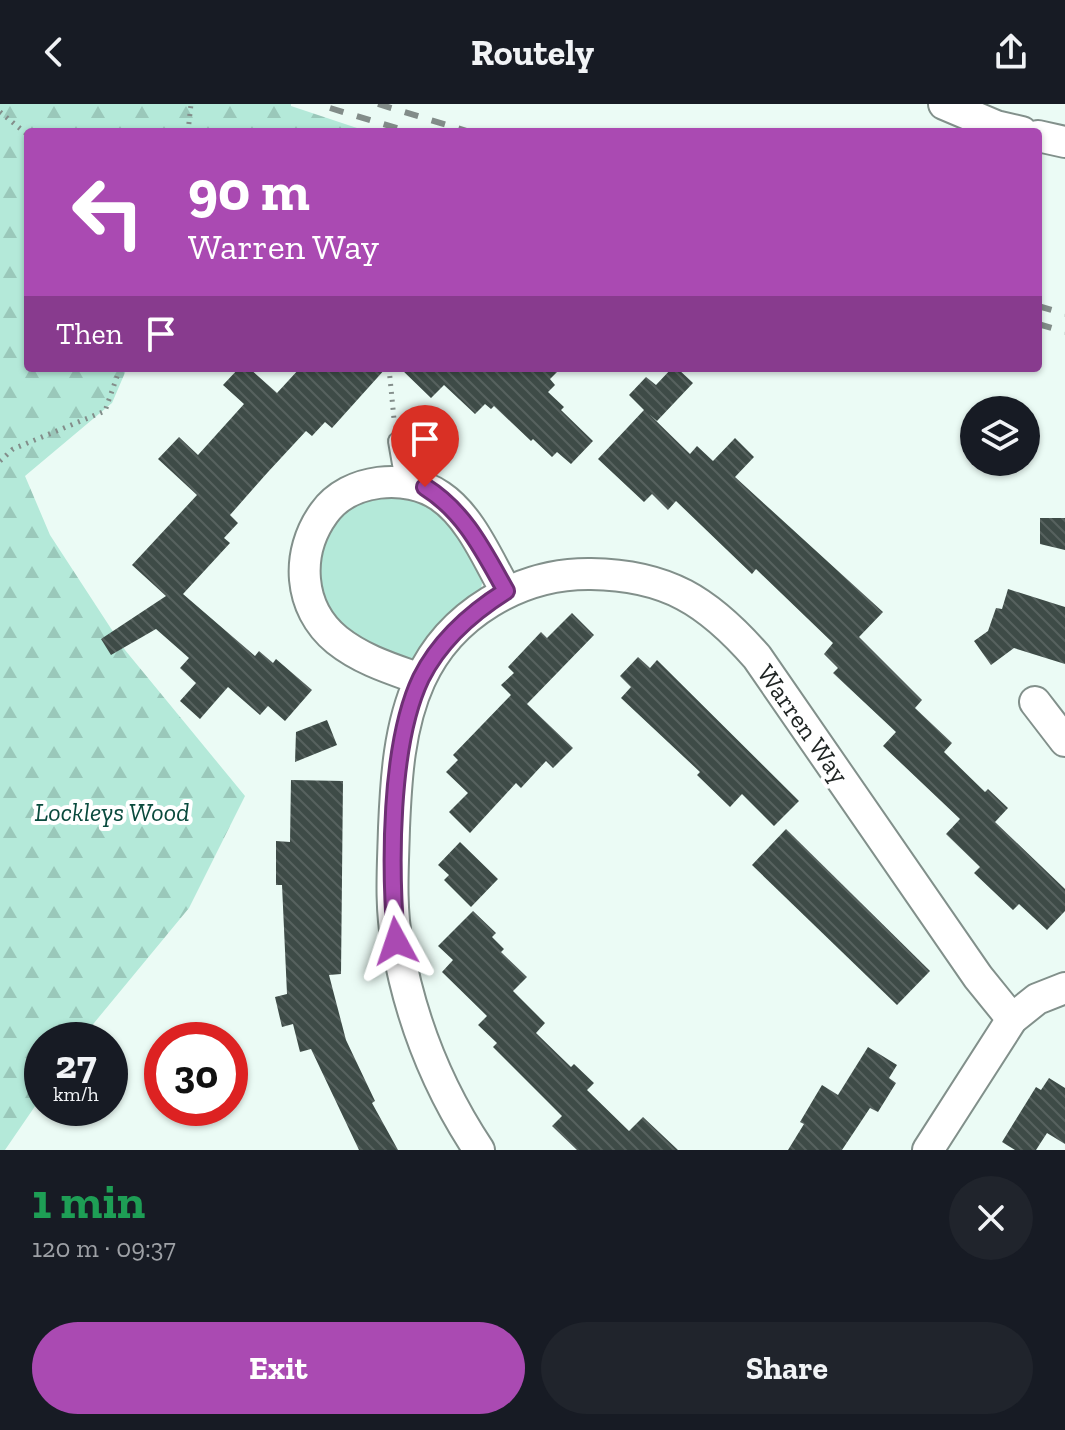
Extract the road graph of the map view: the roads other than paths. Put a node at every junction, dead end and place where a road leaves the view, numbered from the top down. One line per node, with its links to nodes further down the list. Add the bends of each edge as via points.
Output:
1 (944, 104): 2 (street)
2 (1005, 128)
3 (1042, 137): 4 (street)
4 (1065, 142)
5 (397, 441): 6 (lane)
6 (404, 481): 7 (street, via 444,498 469,526); 8 (street, via 351,493 325,511 304,559 305,589 317,617 336,639 365,659)
7 (506, 591): 8 (street, Warren Way, via 456,629); 12 (street, Warren Way, via 581,574 643,578 676,588 731,627)
8 (420, 679): 13 (street, Warren Way, via 400,750 392,889 396,941 430,1063)
9 (1035, 702): 10 (street)
10 (1065, 741)
11 (1065, 988): 12 (street, via 1037,999)
12 (1012, 1019): 14 (street)
13 (479, 1150)
14 (928, 1150)

